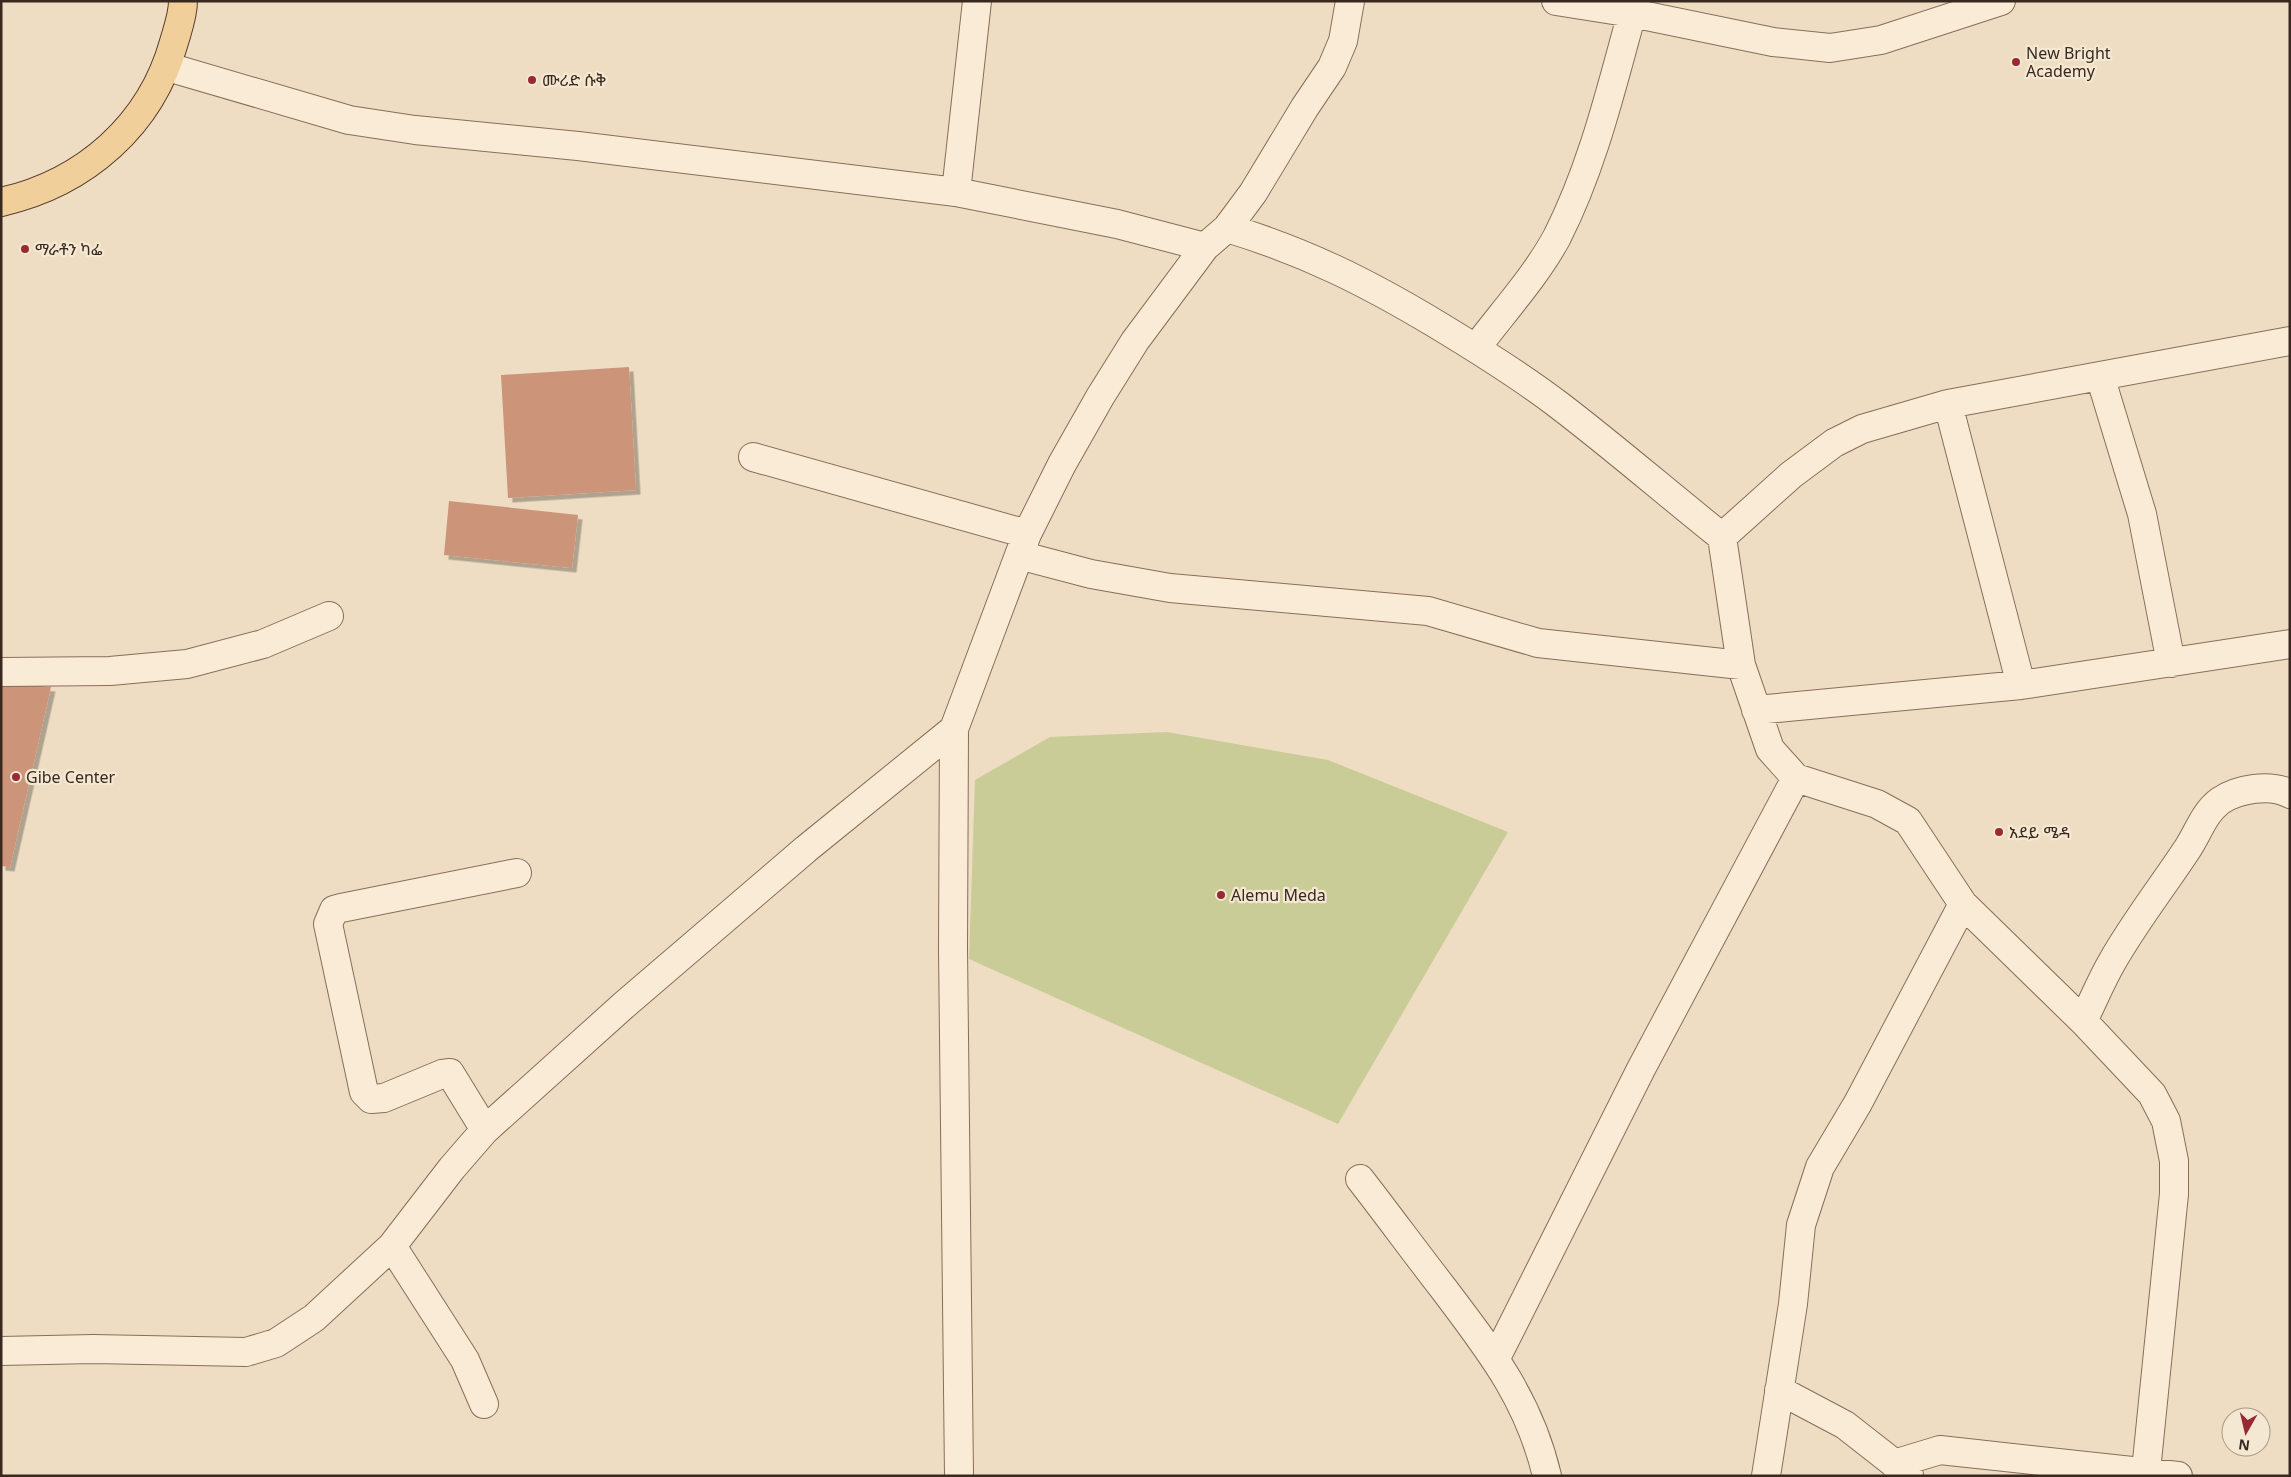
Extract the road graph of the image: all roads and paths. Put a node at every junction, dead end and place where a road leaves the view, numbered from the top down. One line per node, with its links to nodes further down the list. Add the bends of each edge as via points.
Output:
1 (183, 1): 7 (main road)
2 (977, 1): 8 (street)
3 (1350, 1): 10 (street, via 1343,41 1332,67 1276,158)
4 (1556, 1): 6 (street)
5 (2001, 1): 6 (street, via 1881,40 1830,48 1773,42)
6 (1632, 13): 13 (street, via 1594,151 1556,238)
7 (168, 67): 8 (street, via 349,120); 9 (main road, via 144,109 113,145 74,175 30,195)
8 (956, 192): 11 (street, via 1117,224)
9 (1, 202)
10 (1227, 228): 11 (street); 13 (street, via 1277,243 1321,262 1385,293)
11 (1205, 247): 18 (street, via 1135,341 1100,396)
12 (2290, 341): 14 (street)
13 (1476, 348): 17 (street, via 1559,405)
14 (2100, 376): 15 (street); 21 (street, via 2142,514)
15 (1948, 404): 17 (street, via 1862,429 1834,443 1791,475); 24 (street)
16 (753, 457): 18 (street)
17 (1722, 537): 22 (street)
18 (1023, 544): 22 (street, via 1091,574 1170,588 1428,611 1538,643); 26 (street)
19 (329, 616): 23 (street, via 262,644 187,664 110,671)
20 (2290, 644): 21 (street)
21 (2171, 663): 24 (street)
22 (1741, 665): 25 (street)
23 (1, 672)
24 (2022, 684): 25 (street)
25 (1756, 710): 27 (street, via 1770,749)
26 (954, 729): 32 (street, via 798,856); 41 (street)
27 (1796, 778): 30 (street, via 1877,804 1908,821); 36 (street, via 1641,1068)
28 (2290, 794): 31 (street, via 2264,788 2246,791 2221,800 2205,816 2192,842 2112,962)
29 (517, 873): 32 (street, via 341,908 334,910 328,924 364,1092 371,1100 384,1098 450,1073)
30 (1963, 904): 31 (street); 37 (street, via 1858,1103 1820,1167 1801,1224 1793,1304)
31 (2083, 1021): 40 (street, via 2152,1094 2166,1121 2174,1161)
32 (485, 1130): 34 (street)
33 (1360, 1179): 36 (street)
34 (392, 1246): 35 (street, via 314,1318 276,1343 246,1352); 38 (street, via 464,1360)
35 (1, 1351)
36 (1496, 1358): 42 (street, via 1525,1411 1542,1453)
37 (1779, 1390): 39 (street, via 1845,1425); 43 (street)
38 (484, 1404)
39 (1902, 1470): 40 (street, via 1940,1450)
40 (2162, 1474)
41 (959, 1476)
42 (1547, 1476)
43 (1766, 1476)

